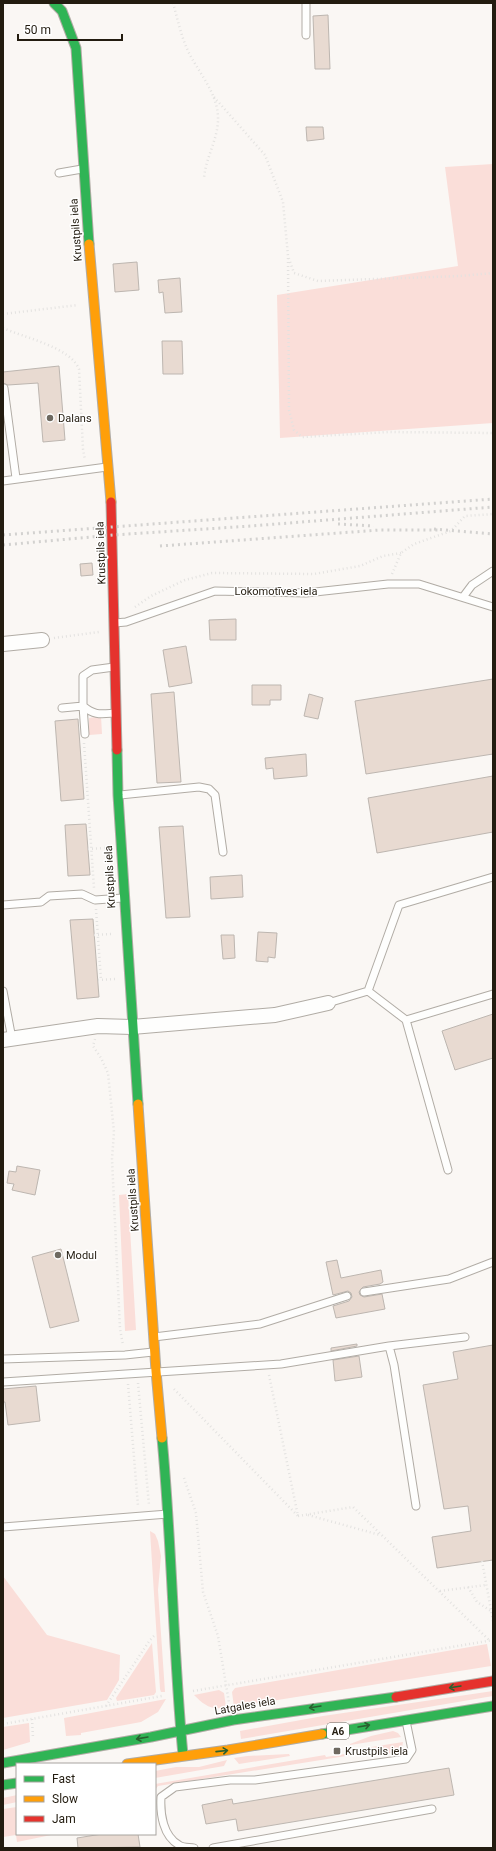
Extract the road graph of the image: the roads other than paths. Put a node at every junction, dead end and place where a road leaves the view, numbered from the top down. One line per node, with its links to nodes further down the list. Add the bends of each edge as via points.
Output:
1 (54, 3): 5 (main road, Krustpils iela, via 62,11)
2 (306, 3): 4 (lane)
3 (74, 18): 5 (main road)
4 (306, 35)
5 (76, 48): 6 (main road, Krustpils iela)
6 (84, 168): 7 (lane); 9 (main road, Krustpils iela)
7 (59, 172)
8 (4, 388): 10 (lane)
9 (108, 467): 10 (lane); 15 (main road, Krustpils iela)
10 (16, 478): 11 (lane)
11 (3, 481)
12 (493, 571): 13 (lane, via 472,585)
13 (463, 597): 14 (lane, Lokomotīves iela); 15 (lane, Lokomotīves iela, via 419,584 388,584 306,593 215,591 126,622)
14 (493, 607)
15 (115, 623): 18 (main road, Krustpils iela)
16 (42, 640): 17 (street)
17 (3, 644)
18 (114, 667): 19 (lane, via 92,670 83,676); 21 (main road, Krustpils iela)
19 (83, 706): 20 (lane); 21 (lane, via 92,713); 22 (lane)
20 (62, 708)
21 (115, 712): 23 (main road, Krustpils iela)
22 (85, 734)
23 (118, 795): 24 (lane, via 199,787 209,789 215,795); 26 (main road, Krustpils iela)
24 (223, 852)
25 (493, 877): 29 (lane, via 399,905)
26 (124, 898): 27 (lane, via 95,900 82,894 49,896 41,902); 34 (main road, Krustpils iela)
27 (3, 905)
28 (3, 991): 32 (lane)
29 (368, 991): 31 (lane); 33 (lane)
30 (493, 994): 33 (lane)
31 (328, 1003): 34 (street, via 275,1015)
32 (5, 1018): 35 (lane)
33 (406, 1020): 36 (lane)
34 (132, 1027): 35 (street, via 98,1026); 40 (main road, Krustpils iela, via 136,1054)
35 (8, 1040)
36 (448, 1170)
37 (493, 1262): 38 (lane, via 449,1279)
38 (364, 1292)
39 (347, 1296): 40 (lane, via 260,1324)
40 (154, 1337): 43 (main road, Krustpils iela)
41 (465, 1337): 42 (lane)
42 (389, 1346): 45 (lane, via 294,1362); 47 (lane)
43 (155, 1352): 44 (lane); 45 (main road, Krustpils iela)
44 (3, 1359)
45 (156, 1371): 46 (lane); 48 (main road, Krustpils iela)
46 (3, 1382)
47 (416, 1506)
48 (169, 1514): 49 (lane); 53 (main road, Krustpils iela)
49 (3, 1527)
50 (493, 1681): 53 (main road, Latgales iela, one-way to 53)
51 (493, 1706): 52 (main road, A6)
52 (406, 1719): 54 (main road, A6, one-way to 52, via 228,1750); 60 (lane, via 412,1750 406,1759 255,1780 230,1780 175,1787 161,1797 160,1813 169,1837 180,1846)
53 (181, 1730): 54 (main road, Krustpils iela); 55 (main road, Latgales iela, one-way to 55)
54 (183, 1755): 56 (main road, A6)
55 (3, 1763)
56 (133, 1763)
57 (16, 1783): 58 (main road)
58 (3, 1785)
59 (432, 1809): 61 (lane)
60 (194, 1848)
61 (213, 1848)

